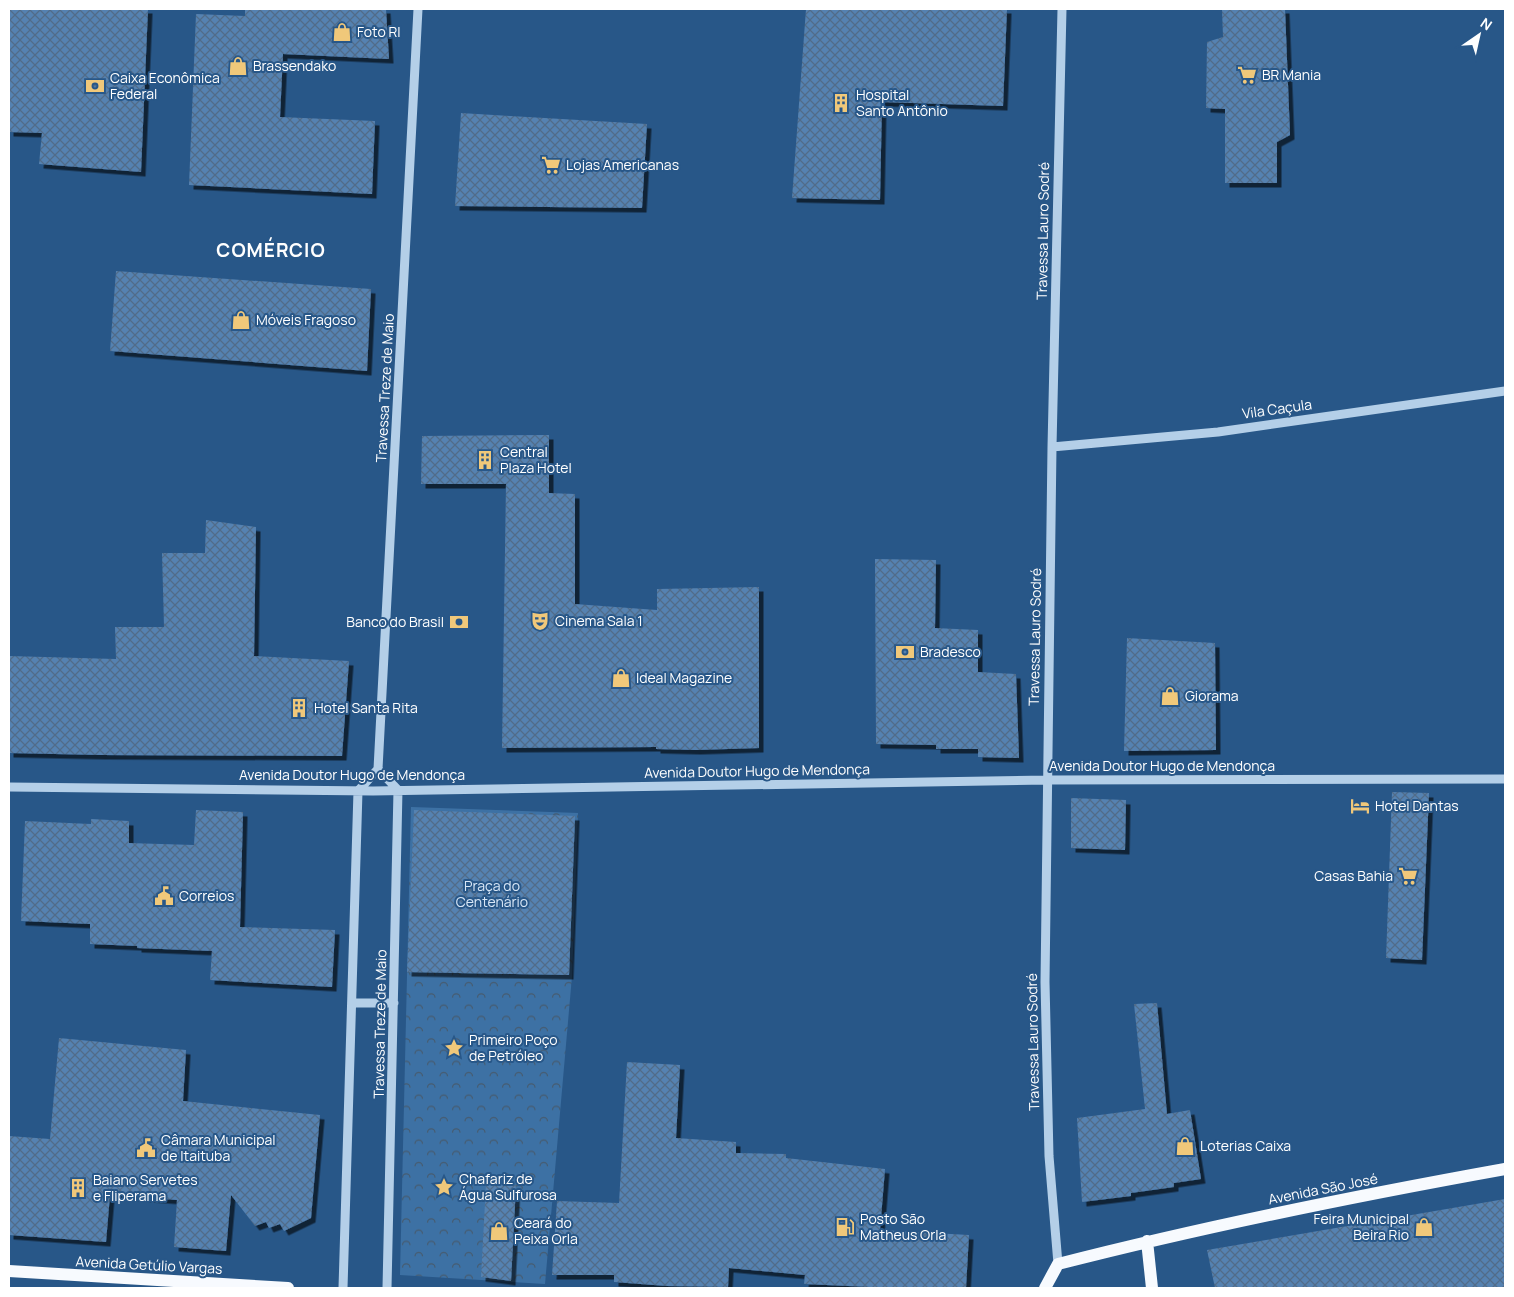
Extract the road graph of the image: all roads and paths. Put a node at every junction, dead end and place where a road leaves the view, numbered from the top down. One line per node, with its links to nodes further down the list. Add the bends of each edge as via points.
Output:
1 (418, 9): 5 (street, Travessa Treze de Maio)
2 (1062, 9): 4 (street, Travessa Lauro Sodré)
3 (1505, 391): 4 (street, Vila Caçula, via 1218,432)
4 (1052, 447): 7 (street, Travessa Lauro Sodré)
5 (378, 769): 9 (street); 10 (street)
6 (1505, 779): 7 (street, Avenida Doutor Hugo de Mendonça)
7 (1046, 780): 9 (street, Avenida Doutor Hugo de Mendonça); 15 (street, Travessa Lauro Sodré, via 1044,982 1049,1156)
8 (9, 787): 10 (street, Avenida Doutor Hugo de Mendonça)
9 (398, 790): 10 (street, Avenida Doutor Hugo de Mendonça); 12 (street, Travessa Treze de Maio)
10 (358, 791): 11 (street, Travessa Treze de Maio)
11 (352, 1003): 12 (street); 18 (street, Travessa Treze de Maio)
12 (394, 1003): 19 (street, Travessa Treze de Maio)
13 (1505, 1169): 14 (main road, Avenida São José)
14 (1146, 1241): 15 (main road, Avenida São José); 21 (main road)
15 (1058, 1264): 20 (main road)
16 (9, 1271): 17 (main road, Avenida Getúlio Vargas)
17 (288, 1288)
18 (343, 1288)
19 (387, 1288)
20 (1046, 1288)
21 (1152, 1288)

